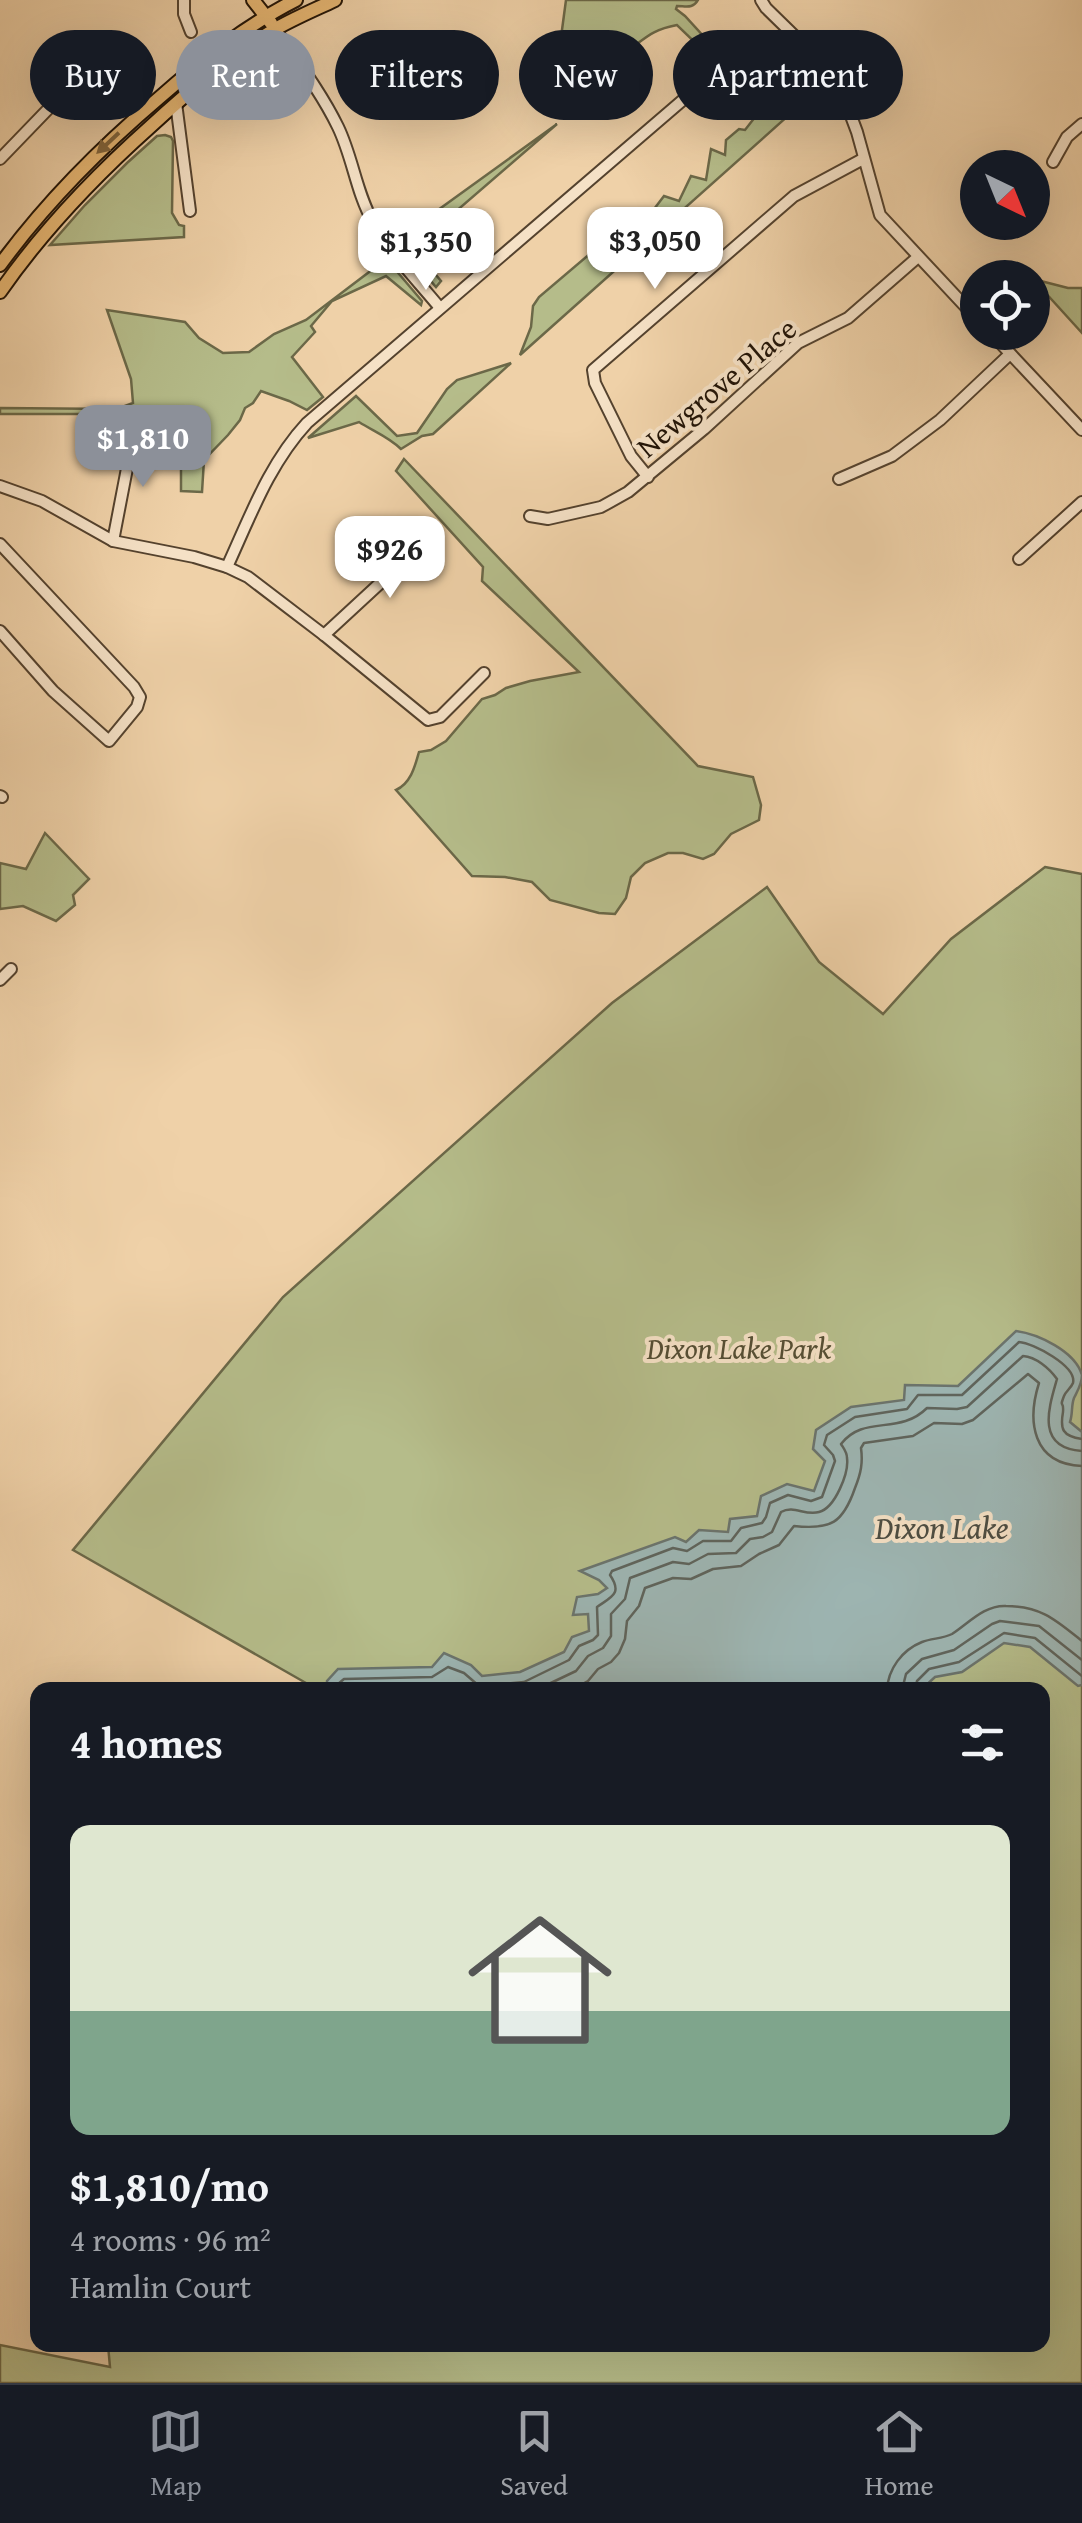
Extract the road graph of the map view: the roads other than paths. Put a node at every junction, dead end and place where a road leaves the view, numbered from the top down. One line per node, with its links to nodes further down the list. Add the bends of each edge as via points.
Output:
1 (184, 0): 7 (street)
2 (253, 0): 6 (main road)
3 (296, 0): 6 (main road)
4 (335, 0): 6 (main road)
5 (761, 0): 15 (street, via 832,77)
6 (271, 23): 8 (main road); 19 (main road, one-way to 19, via 203,60 99,152); 22 (street, via 340,130 372,221)
7 (190, 30)
8 (263, 30)
9 (176, 103): 20 (main road, via 78,194)
10 (673, 108): 22 (street)
11 (38, 120): 14 (street)
12 (178, 120): 17 (street)
13 (1082, 124): 16 (street)
14 (0, 159)
15 (863, 159): 18 (street, via 880,216); 27 (street, via 794,196 593,370 630,456)
16 (1053, 162)
17 (190, 211)
18 (918, 257): 21 (street); 27 (street, Newgrove Place, via 848,318 798,343)
19 (0, 264)
20 (0, 292)
21 (960, 301)
22 (440, 308): 36 (street, via 290,442)
23 (1006, 350): 24 (street)
24 (1010, 354): 25 (street); 28 (street, via 892,456)
25 (1082, 430)
26 (134, 432): 33 (street)
27 (648, 478): 31 (street, Newgrove Place, via 601,508)
28 (839, 480)
29 (0, 486): 33 (street)
30 (1082, 502): 35 (street)
31 (530, 516)
32 (430, 538): 38 (street)
33 (113, 541): 36 (street)
34 (0, 544): 37 (street, via 134,686 137,707 109,741 53,692)
35 (1018, 559)
36 (227, 568): 38 (street)
37 (0, 631)
38 (324, 635): 39 (street, via 428,720)
39 (484, 673)
40 (12, 969): 41 (street)
41 (0, 980)

